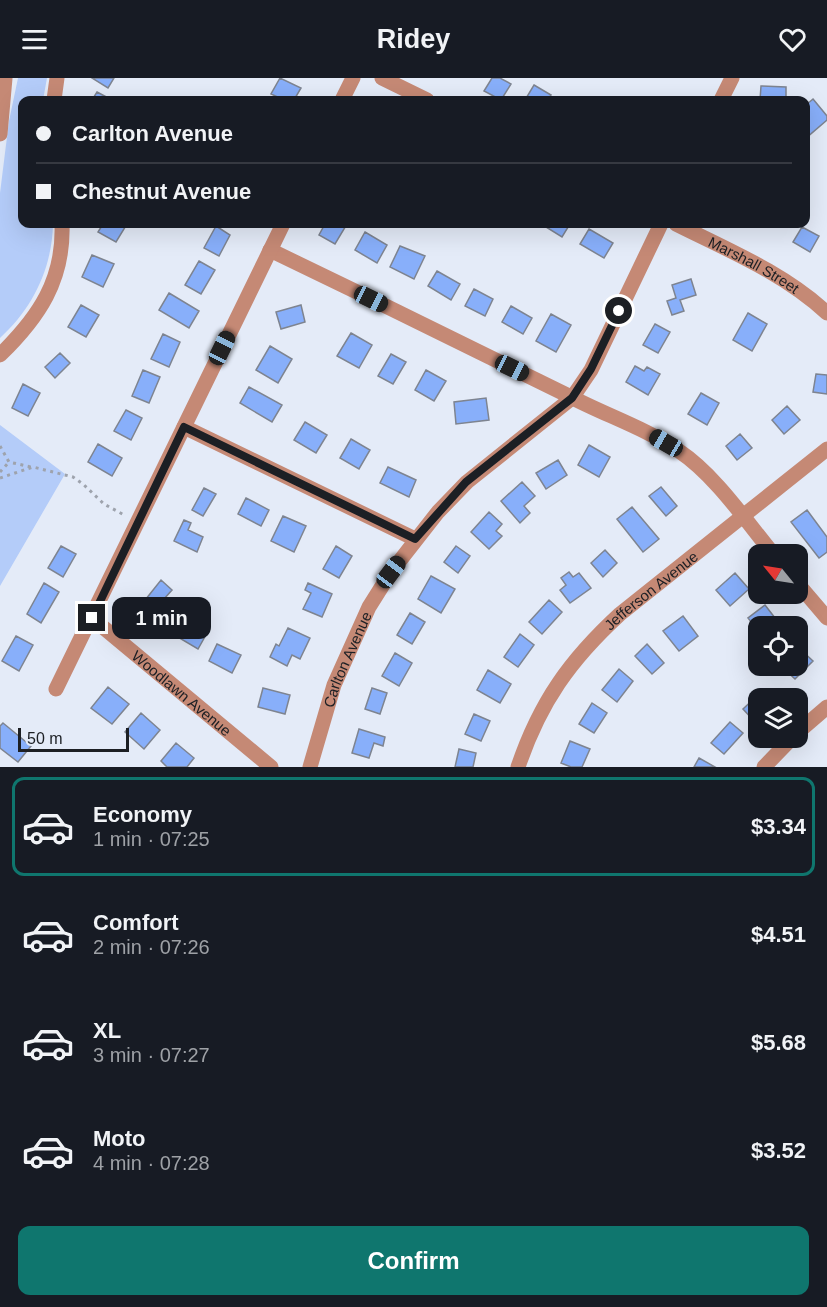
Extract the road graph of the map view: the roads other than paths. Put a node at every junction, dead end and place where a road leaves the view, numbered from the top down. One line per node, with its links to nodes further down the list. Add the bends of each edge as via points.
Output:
1 (5, 78): 10 (street)
2 (57, 78): 6 (street)
3 (353, 78): 7 (street)
4 (382, 78): 8 (street)
5 (732, 78): 9 (street)
6 (55, 96)
7 (344, 96)
8 (419, 96)
9 (723, 96)
10 (1, 109): 11 (street)
11 (0, 134)
12 (62, 228): 18 (street, via 54,283 24,332)
13 (280, 228): 16 (street)
14 (659, 228): 19 (street, Carlton Avenue, via 591,369)
15 (684, 228): 17 (street, Marshall Street, via 777,276)
16 (270, 249): 19 (street); 20 (street)
17 (827, 313)
18 (0, 356)
19 (572, 398): 22 (street, via 679,451); 23 (street, Carlton Avenue, via 466,482)
20 (184, 427): 23 (street); 26 (street)
21 (827, 449): 22 (street, Jefferson Avenue)
22 (743, 517): 24 (street); 34 (street, Jefferson Avenue, via 620,614 579,655 540,713)
23 (415, 539): 33 (street, Carlton Avenue, via 374,598 350,645)
24 (765, 544)
25 (808, 596): 27 (street)
26 (92, 618): 28 (street); 32 (street, Woodlawn Avenue)
27 (827, 618)
28 (56, 689)
29 (827, 707): 30 (street)
30 (808, 723)
31 (782, 748): 35 (street)
32 (271, 767)
33 (310, 767)
34 (518, 767)
35 (764, 767)

